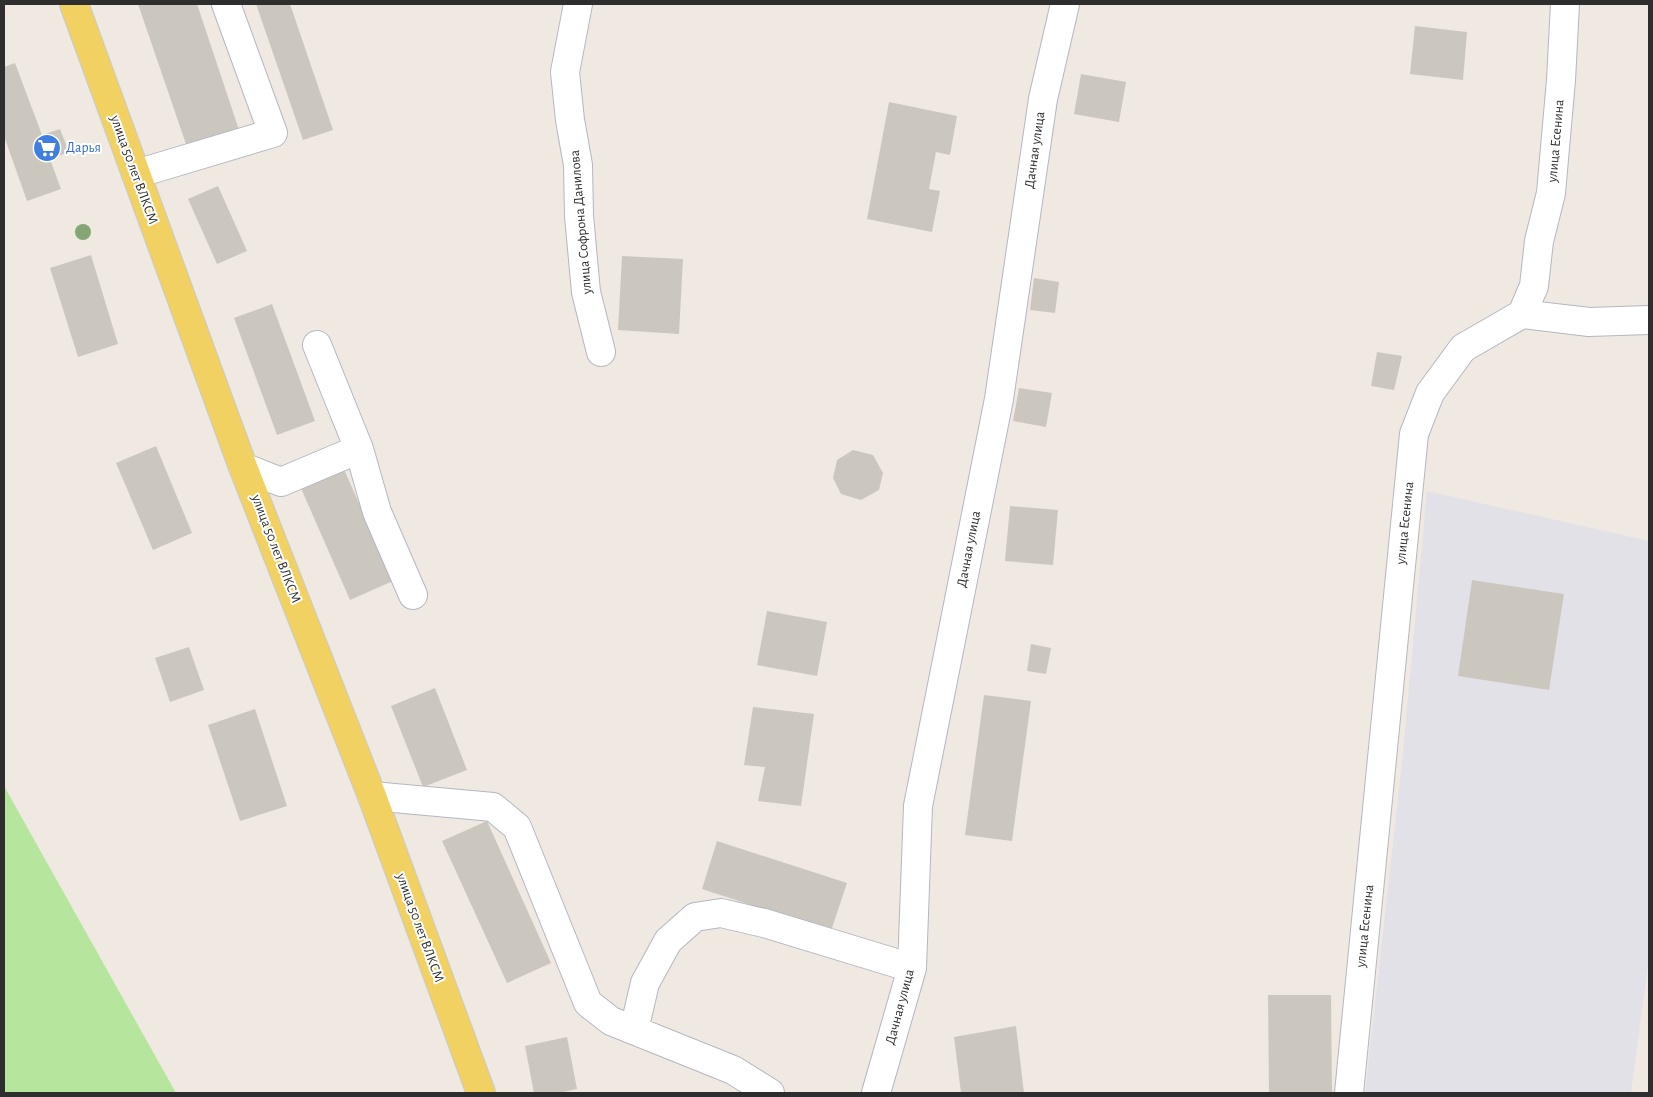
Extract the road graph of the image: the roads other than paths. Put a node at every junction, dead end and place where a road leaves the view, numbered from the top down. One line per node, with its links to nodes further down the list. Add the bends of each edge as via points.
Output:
1 (74, 4): 6 (main road, улица 50 лет ВЛКСМ)
2 (226, 4): 6 (street, via 273,133)
3 (578, 4): 10 (street, улица Софрона Данилова, via 565,72 578,165 586,292)
4 (1065, 4): 15 (street, Дачная улица, via 1043,98 999,399 918,806)
5 (1565, 4): 7 (street, улица Есенина, via 1551,192 1539,242 1534,286)
6 (136, 174): 12 (main road, улица 50 лет ВЛКСМ)
7 (1522, 314): 8 (street, via 1589,322); 20 (street, улица Есенина, via 1463,348 1430,393 1414,434)
8 (1649, 320)
9 (317, 345): 11 (street)
10 (601, 352)
11 (359, 449): 12 (street, via 281,482); 13 (street, via 377,512)
12 (243, 466): 14 (main road, улица 50 лет ВЛКСМ)
13 (413, 595)
14 (372, 796): 16 (street, via 493,807 517,828 588,1003 611,1021); 17 (main road, улица 50 лет ВЛКСМ)
15 (912, 968): 16 (street, via 721,913 694,918 668,941 646,983); 19 (street, Дачная улица)
16 (634, 1030): 18 (street, via 733,1070)
17 (481, 1093)
18 (770, 1093)
19 (876, 1093)
20 (1349, 1093)

